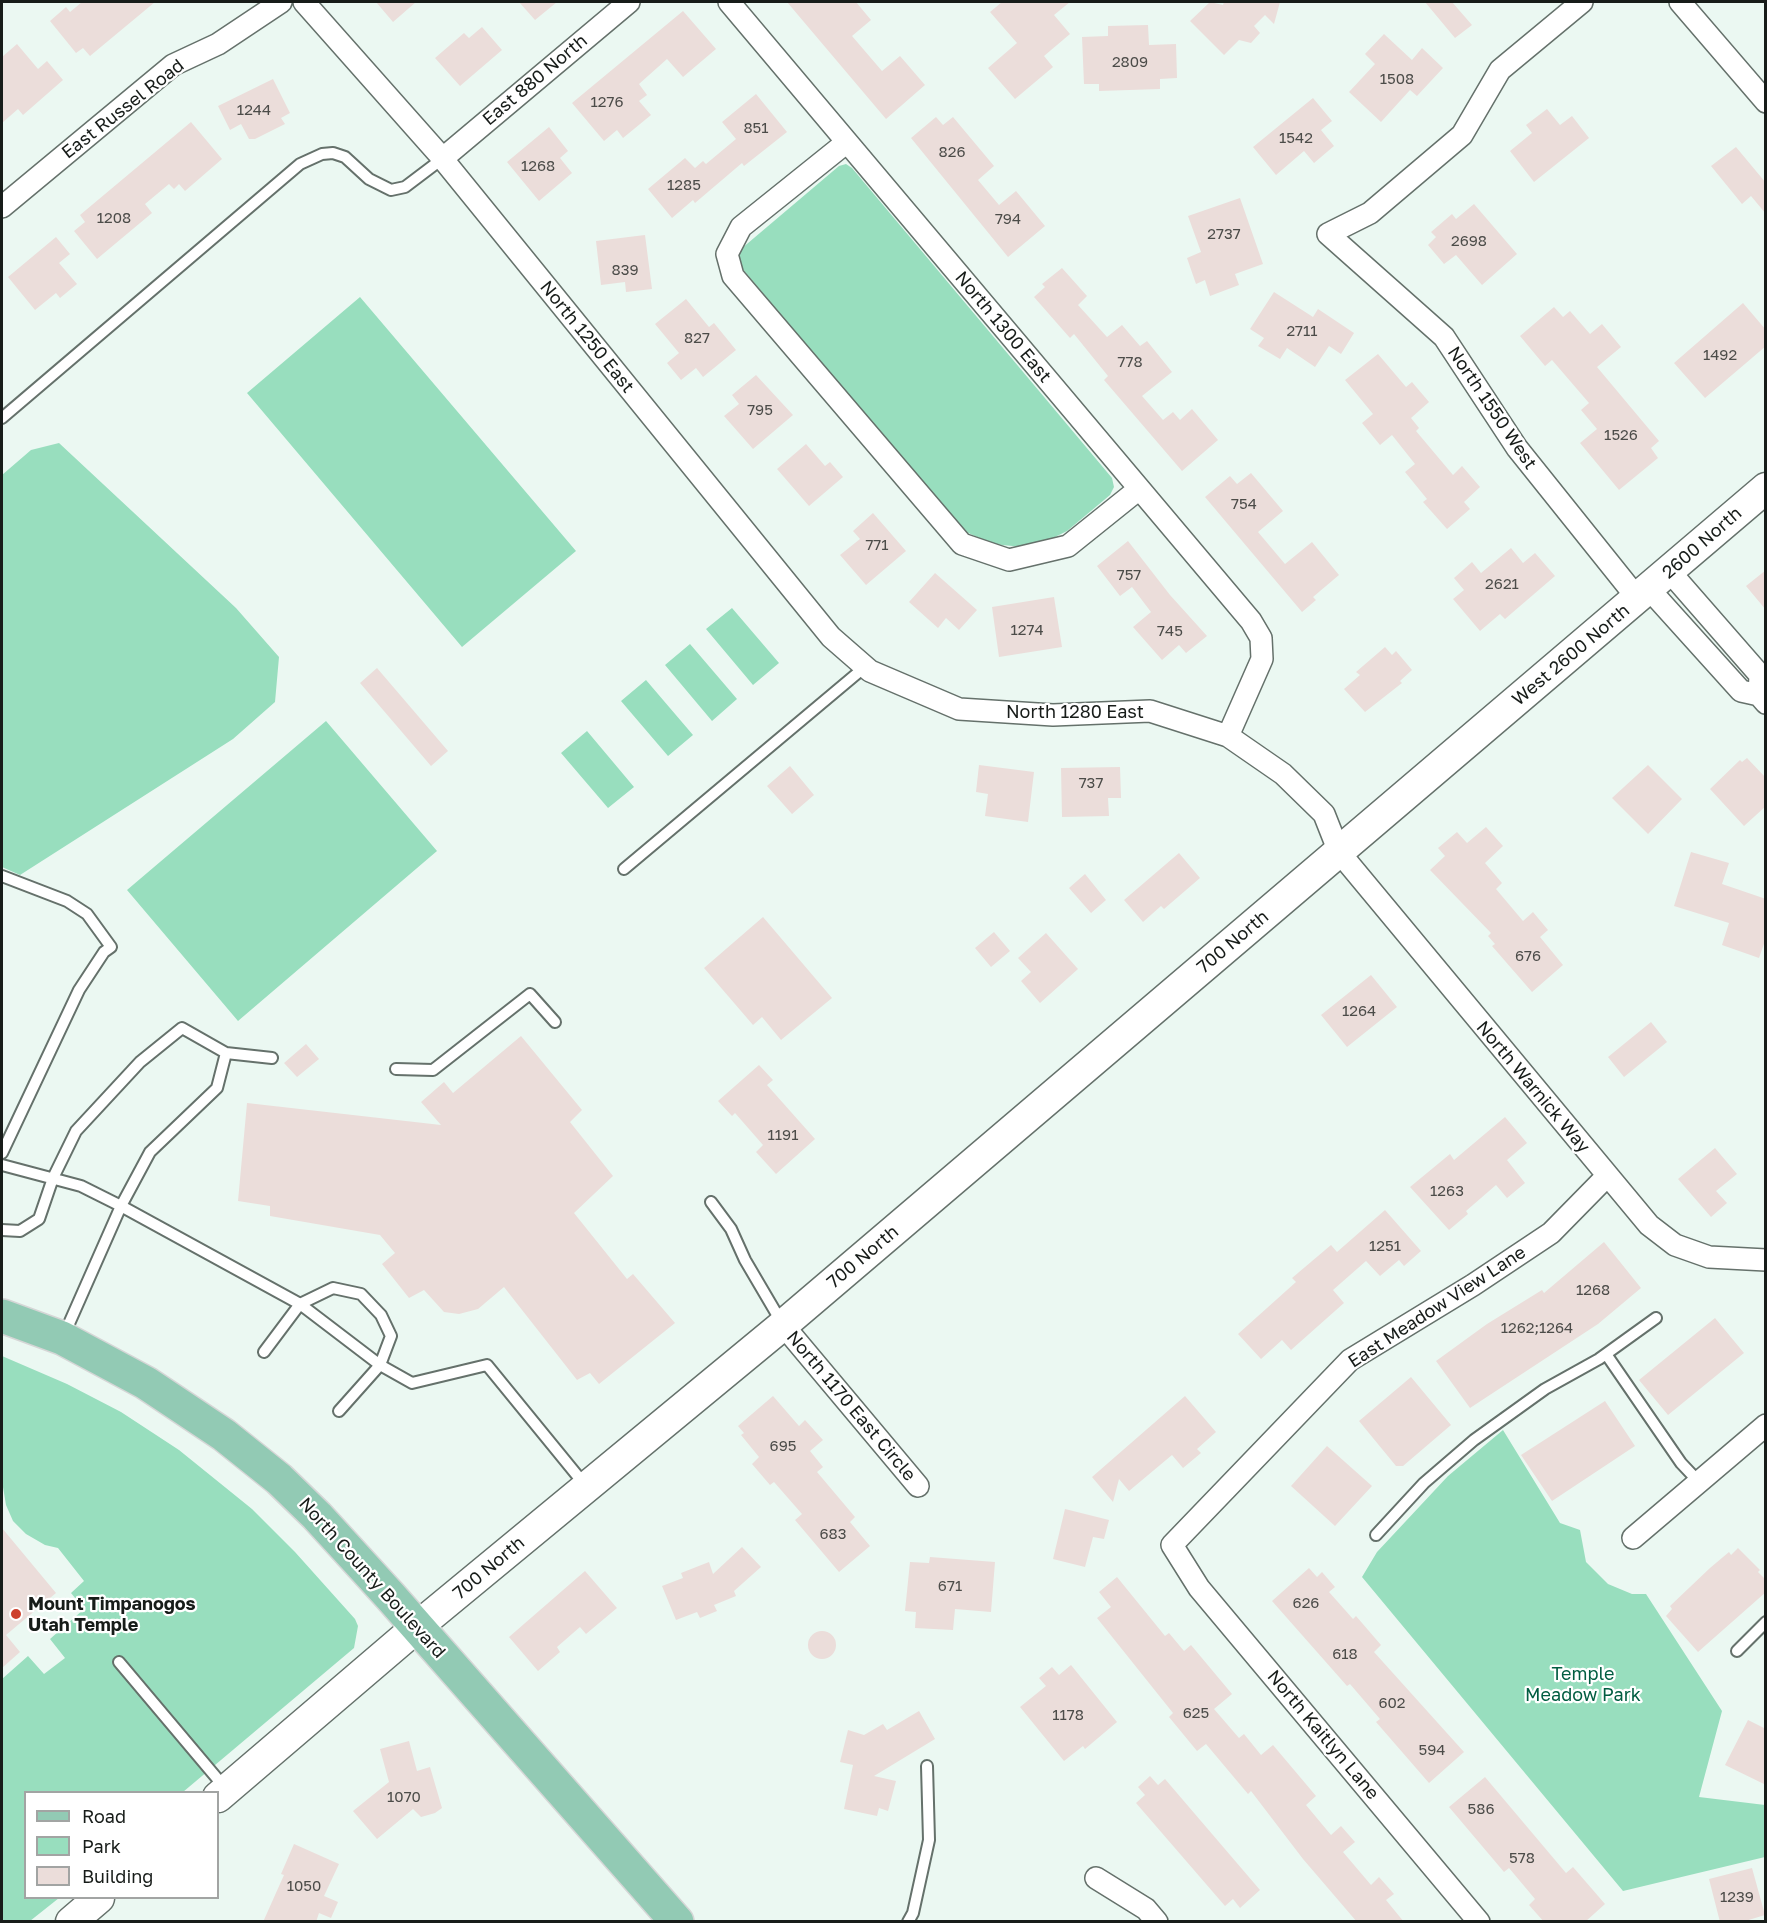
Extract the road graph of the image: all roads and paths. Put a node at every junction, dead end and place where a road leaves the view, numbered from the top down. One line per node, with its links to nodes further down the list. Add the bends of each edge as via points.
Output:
1 (281, 2): 10 (street, East Russel Road, via 218,44 173,65)
2 (304, 2): 9 (street, North 1250 East)
3 (629, 2): 9 (street, East 880 North)
4 (729, 2): 8 (street, North 1300 East)
5 (1582, 2): 14 (street, North 1550 West, via 1500,70 1462,135 1370,213 1328,234 1444,337 1517,448)
6 (1680, 2): 7 (street)
7 (1766, 102)
8 (848, 142): 13 (street, North 1300 East); 13 (street, via 741,228 727,254 733,276 962,544 1009,560 1068,546)
9 (442, 159): 11 (lane, via 405,187 391,190 369,179 345,157 333,153 300,164); 15 (street, North 1250 East, via 831,637)
10 (2, 207)
11 (2, 418)
12 (1766, 488): 14 (street, 2600 North)
13 (1139, 489): 18 (street, North 1300 East, via 1251,621 1261,638 1262,659)
14 (1652, 586): 16 (street, North 1550 West, via 1760,675); 17 (street, West 2600 North)
15 (868, 669): 18 (street, North 1280 East, via 959,709 1053,715 1150,711); 20 (lane)
16 (1762, 699)
17 (1504, 712): 19 (street, 700 North)
18 (1228, 736): 19 (street, North 1280 East, via 1283,774 1324,814)
19 (1339, 852): 28 (street, North Warnick Way); 37 (street, 700 North)
20 (624, 869)
21 (2, 876): 26 (lane, via 67,901 87,914 111,947 79,990)
22 (555, 1022): 25 (lane, via 530,994 433,1070)
23 (226, 1053): 24 (lane); 29 (lane, via 182,1028 140,1062 76,1131); 31 (lane, via 218,1088 150,1152)
24 (272, 1058)
25 (396, 1069)
26 (2, 1154)
27 (2, 1165): 29 (lane)
28 (1607, 1176): 33 (street, North Warnick Way, via 1649,1225 1675,1245 1709,1257); 49 (street, East Meadow View Lane, via 1551,1233 1350,1360)
29 (53, 1178): 31 (lane, via 81,1186); 32 (lane, via 39,1219 20,1231)
30 (711, 1203): 37 (lane, via 731,1229)
31 (121, 1206): 34 (lane); 38 (lane)
32 (2, 1230)
33 (1766, 1260)
34 (300, 1304): 39 (lane); 41 (lane); 41 (lane, via 333,1288 362,1294 381,1315 391,1336)
35 (2, 1316): 38 (main road, North County Boulevard)
36 (1656, 1318): 40 (lane)
37 (783, 1325): 45 (street, North 1170 East Circle); 46 (street, 700 North)
38 (62, 1338): 51 (main road, North County Boulevard, via 146,1383 224,1435 279,1479)
39 (264, 1352)
40 (1606, 1354): 44 (lane, via 1681,1463); 47 (lane, via 1545,1389 1474,1440 1424,1483)
41 (380, 1365): 42 (lane); 46 (lane, via 412,1383 487,1365)
42 (339, 1412)
43 (1766, 1425): 44 (street)
44 (1698, 1481): 48 (street)
45 (918, 1486)
46 (587, 1487): 51 (street, 700 North)
47 (1376, 1535)
48 (1632, 1538)
49 (1172, 1545): 62 (street, North Kaitlyn Lane, via 1199,1588)
50 (1766, 1622): 52 (lane)
51 (417, 1627): 55 (street, 700 North); 59 (main road, North County Boulevard)
52 (1737, 1651)
53 (119, 1662): 55 (lane)
54 (927, 1766): 60 (lane, via 929,1840 914,1912)
55 (222, 1793)
56 (1096, 1878): 61 (street, via 1146,1909)
57 (98, 1899): 58 (street)
58 (71, 1922)
59 (677, 1922)
60 (908, 1922)
61 (1157, 1922)
62 (1479, 1922)

